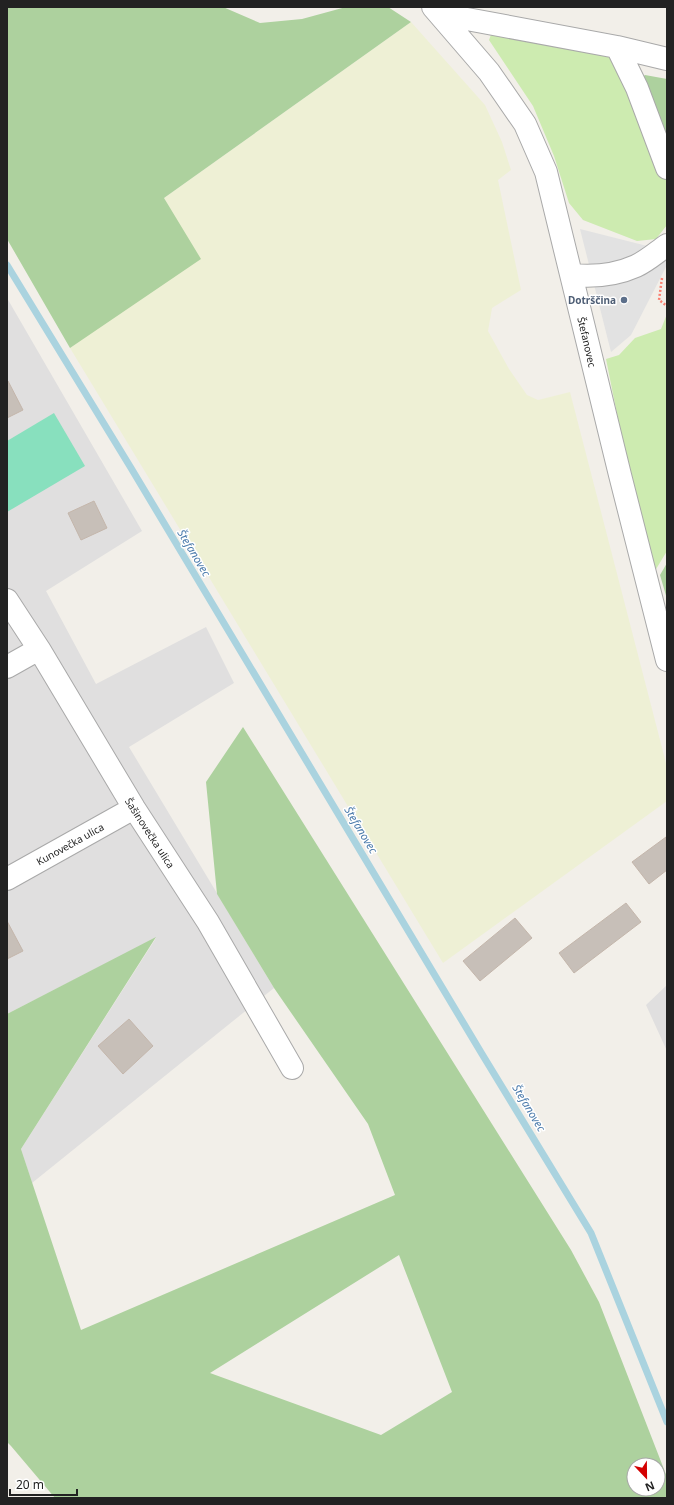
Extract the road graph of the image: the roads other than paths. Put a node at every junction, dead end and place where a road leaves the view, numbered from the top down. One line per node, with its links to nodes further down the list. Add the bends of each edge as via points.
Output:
1 (436, 11): 2 (street); 6 (street, Štefanovec, via 489,72 525,124 546,172)
2 (617, 47): 3 (street); 4 (street, via 637,88)
3 (667, 59)
4 (667, 168)
5 (667, 245): 6 (street, via 636,266 607,275)
6 (572, 275): 9 (street, Štefanovec)
7 (7, 600): 8 (street, Šašinovečka ulica)
8 (39, 649): 10 (street); 11 (street, Šašinovečka ulica)
9 (667, 660)
10 (7, 667)
11 (134, 808): 12 (street, Kunovečka ulica); 13 (street, Šašinovečka ulica, via 208,922)
12 (7, 880)
13 (292, 1068)

